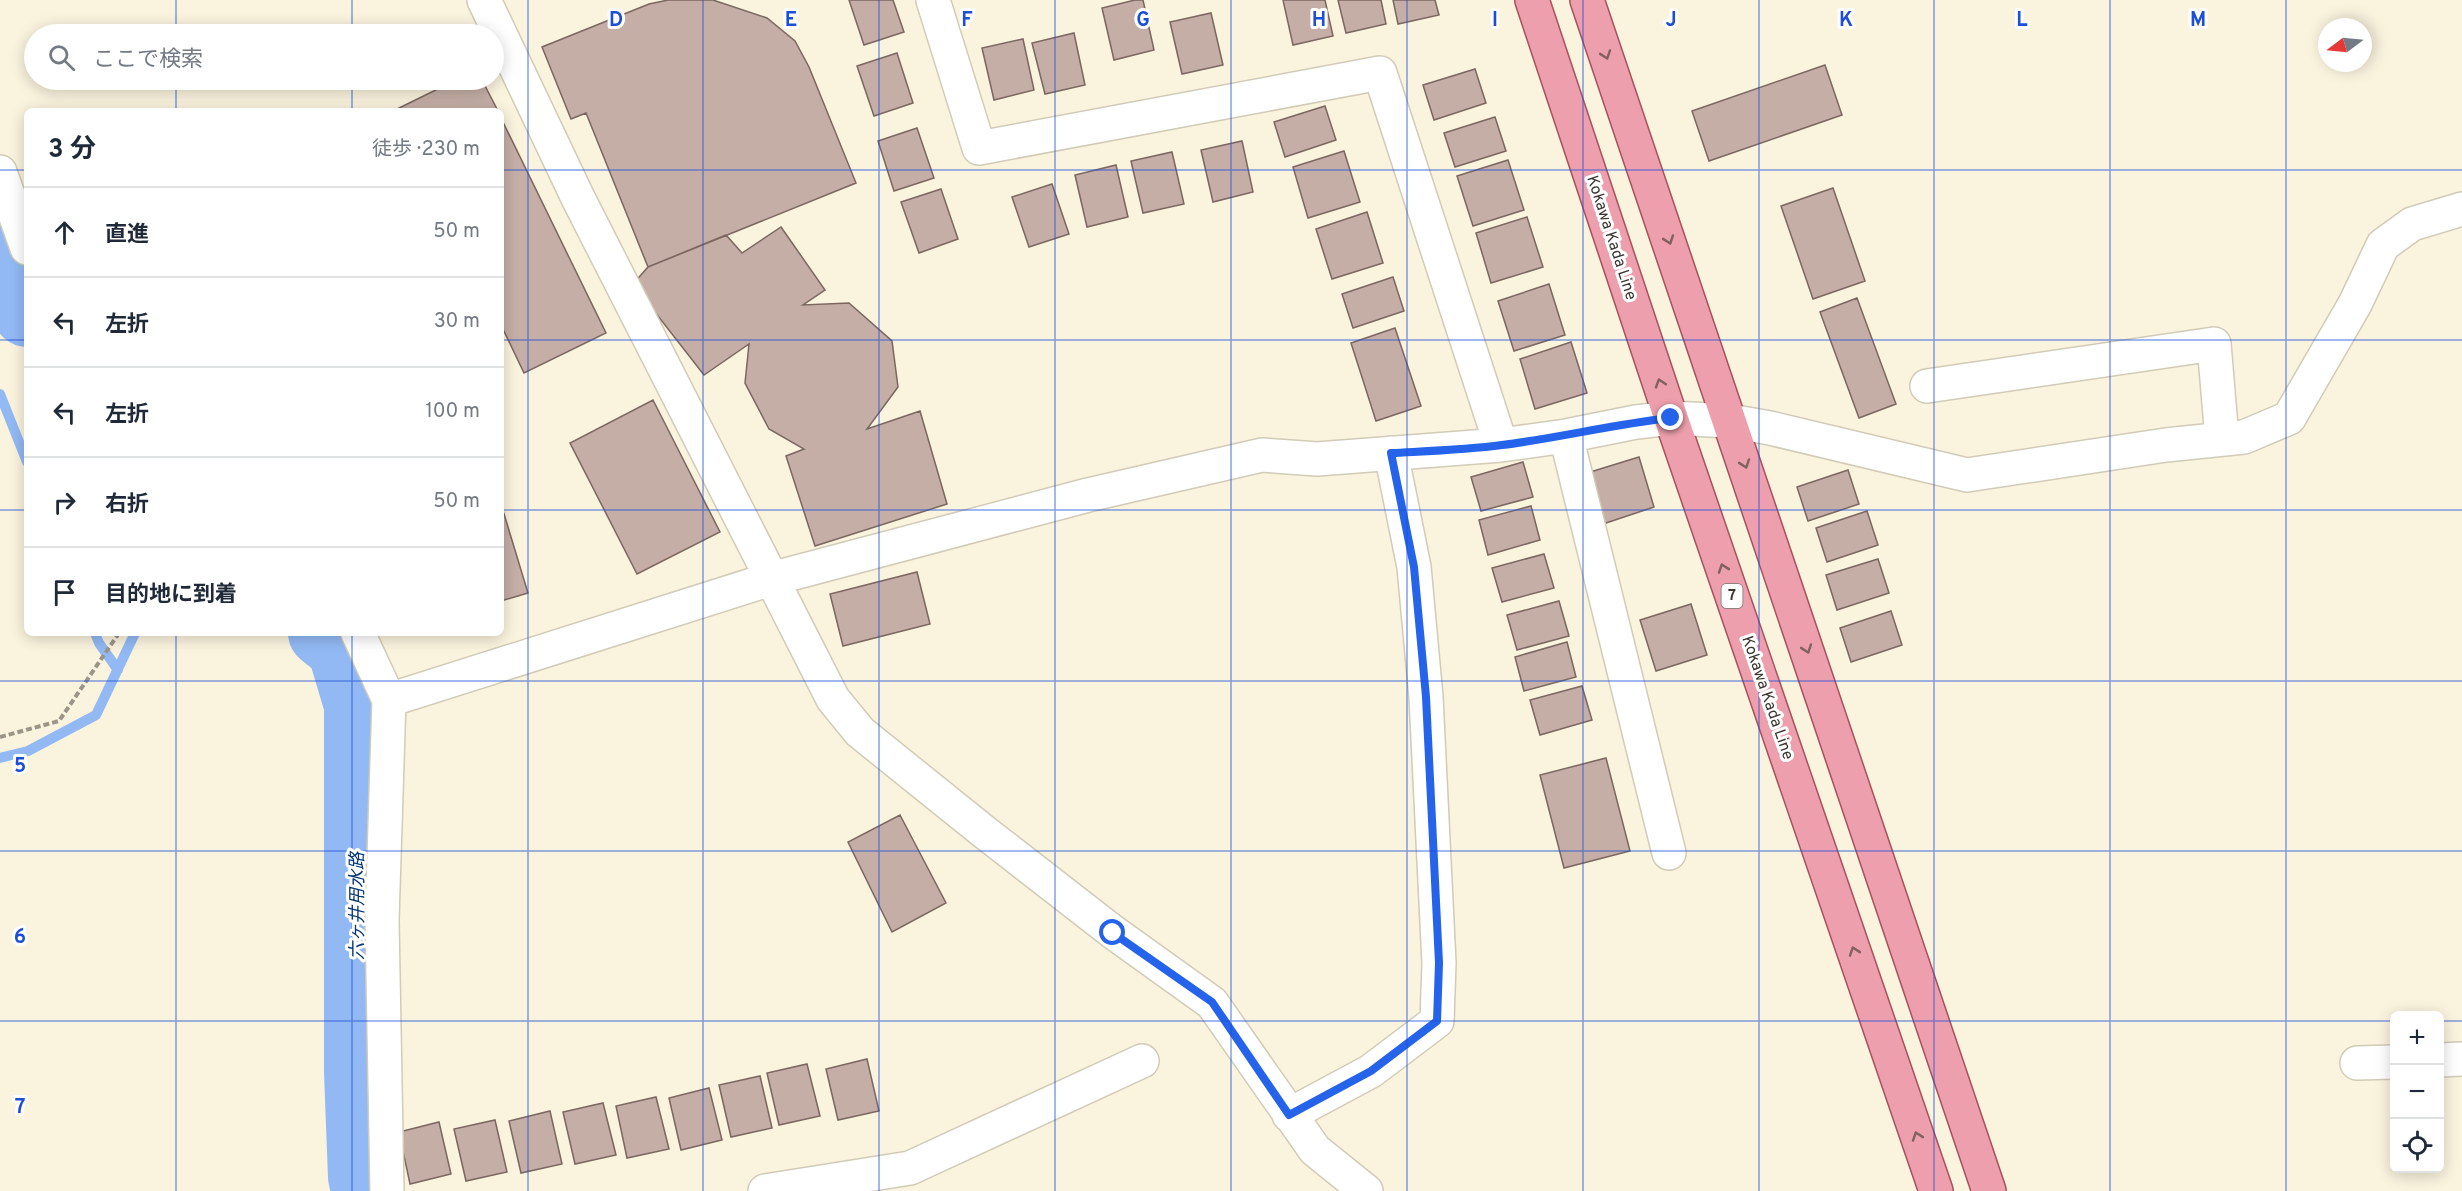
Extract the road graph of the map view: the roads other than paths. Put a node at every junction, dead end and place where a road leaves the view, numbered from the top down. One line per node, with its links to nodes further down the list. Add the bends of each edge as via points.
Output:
1 (484, 0): 5 (street)
2 (933, 0): 17 (street, via 979,148 1380,73)
3 (1532, 0): 13 (main road, Kokawa Kada Line / 7, one-way to 3)
4 (1587, 0): 14 (main road, one-way to 14)
5 (495, 24)
6 (504, 42): 19 (street, via 578,198)
7 (0, 172): 9 (street)
8 (2462, 209): 16 (street, via 2412,224 2383,245 2355,304 2289,417 2244,437)
9 (24, 240)
10 (0, 242): 11 (street)
11 (24, 247)
12 (1927, 387): 16 (street, via 2214,344)
13 (1671, 418): 14 (street); 15 (street); 32 (main road, Kokawa Kada Line / 7, one-way to 13)
14 (1730, 421): 16 (street, via 1967,475); 33 (main road, one-way to 33)
15 (1566, 436): 17 (street); 22 (street)
16 (2222, 439)
17 (1501, 446): 18 (street)
18 (1391, 453): 19 (street, via 1317,459 1262,455 1088,495); 28 (street, via 1414,567 1426,697 1439,963 1437,1021 1371,1071)
19 (771, 579): 21 (street); 28 (street, via 833,699 860,732 1113,933 1212,1002)
20 (359, 636): 21 (street)
21 (389, 700): 29 (street, via 382,920)
22 (1669, 853)
23 (2462, 1059): 24 (street)
24 (2444, 1060)
25 (1142, 1061): 30 (street, via 910,1168)
26 (2390, 1062): 27 (street)
27 (2357, 1063)
28 (1289, 1115): 31 (street, via 1315,1150)
29 (387, 1191)
30 (765, 1191)
31 (1366, 1191)
32 (1935, 1191)
33 (1989, 1191)

